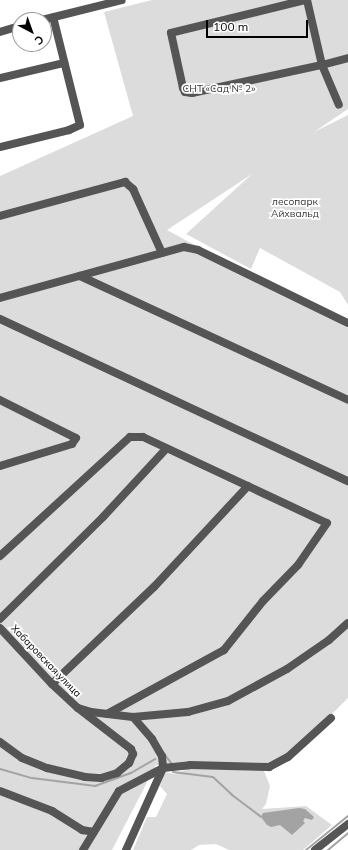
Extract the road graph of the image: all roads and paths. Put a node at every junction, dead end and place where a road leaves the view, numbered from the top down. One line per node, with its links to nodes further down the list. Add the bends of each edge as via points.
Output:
1 (122, 0): 3 (street)
2 (306, 0): 8 (street); 8 (street, via 171,33 183,88 185,92 192,93)
3 (53, 17): 7 (street)
4 (12, 28): 5 (street)
5 (0, 32)
6 (348, 58): 8 (street)
7 (64, 63): 9 (street); 11 (street, via 80,125 69,130)
8 (322, 65): 10 (street)
9 (0, 78)
10 (339, 105)
11 (0, 146)
12 (0, 216): 13 (street, via 125,182 133,189)
13 (162, 253): 14 (street); 17 (street, via 184,247 198,250)
14 (80, 276): 15 (street); 19 (street)
15 (0, 298)
16 (0, 319): 22 (street)
17 (348, 323)
18 (0, 400): 21 (street, via 76,438 72,444)
19 (348, 400)
20 (166, 448): 23 (street); 24 (street, via 143,437 130,437); 25 (street, via 103,517)
21 (0, 466)
22 (348, 481)
23 (248, 486): 28 (street, via 154,587); 30 (street, via 327,523 319,538 224,650)
24 (0, 556)
25 (0, 619)
26 (348, 623): 31 (street, via 329,640 287,669 228,701 188,712)
27 (0, 628): 28 (street, Хабаровская улица)
28 (52, 684): 29 (street, Хабаровская улица)
29 (78, 708): 30 (street); 33 (street, Хабаровская улица, via 131,750 133,754 129,763 117,773 101,778 90,778 47,768 22,758)
30 (107, 714): 31 (street)
31 (133, 718): 34 (street, via 152,739 162,756)
32 (331, 718): 34 (street, via 288,756 270,767 190,765)
33 (0, 742)
34 (164, 768): 37 (street, via 119,791); 39 (street)
35 (0, 791): 37 (street, via 52,811 82,830)
36 (348, 824): 40 (street)
37 (94, 832): 38 (street)
38 (83, 850)
39 (126, 850)
40 (315, 850)

